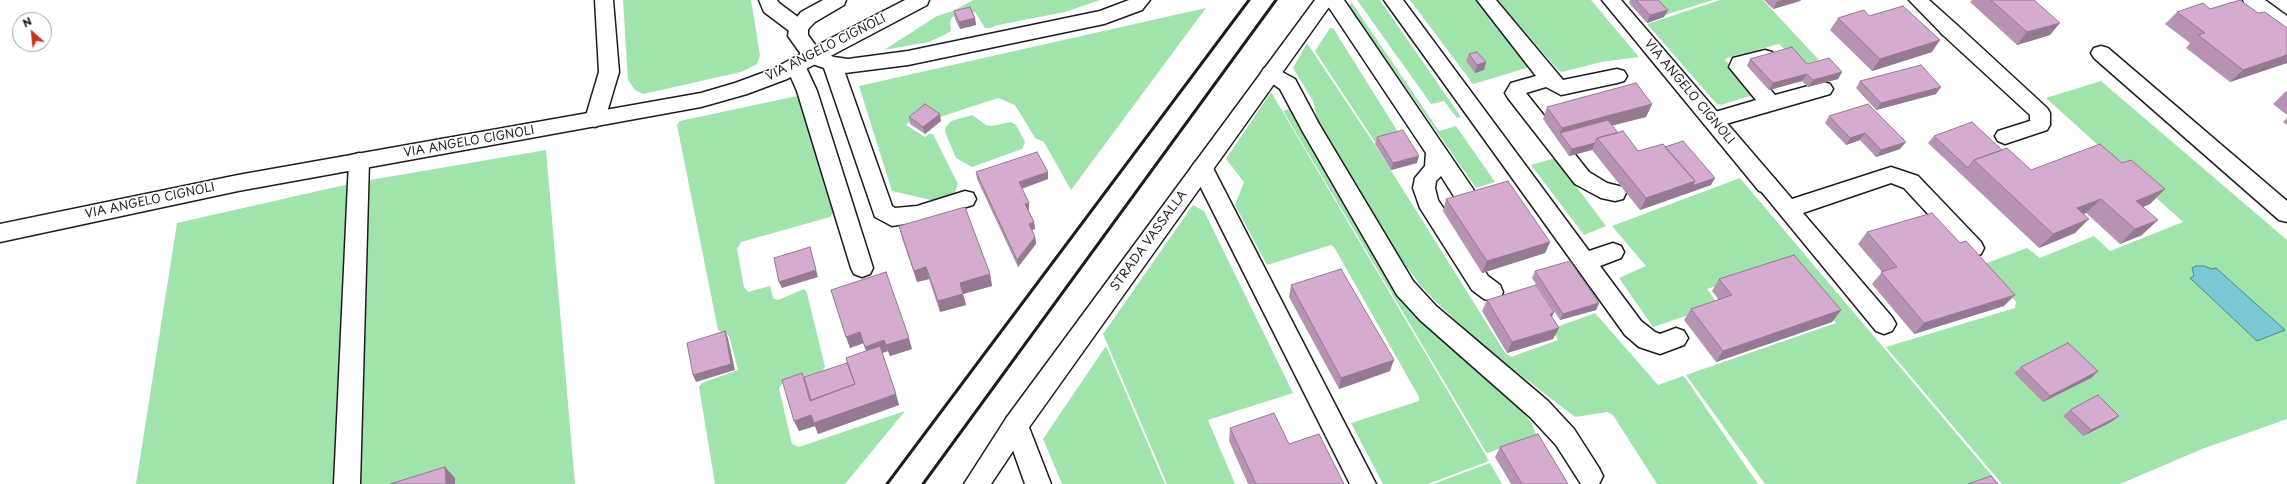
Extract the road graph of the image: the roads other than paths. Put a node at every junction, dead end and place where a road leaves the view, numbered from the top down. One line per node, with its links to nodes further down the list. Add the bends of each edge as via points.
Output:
1 (604, 0): 24 (street, via 609,72)
2 (768, 0): 14 (street, via 771,7)
3 (837, 0): 14 (street, via 808,17)
4 (920, 0): 17 (street, VIA ANGELO CIGNOLI)
5 (1141, 0): 17 (street, via 1135,5 1104,17 908,58 848,66)
6 (1325, 0): 19 (street, STRADA VASSALLA)
7 (1330, 0): 27 (street, via 1337,4)
8 (1394, 0): 38 (street)
9 (1486, 0): 21 (street)
10 (1611, 0): 25 (street, VIA ANGELO CIGNOLI)
11 (1918, 0): 26 (street, via 2040,113 2040,126)
12 (2252, 0): 13 (street)
13 (2287, 26)
14 (800, 28): 17 (street, via 798,36)
15 (2101, 54): 34 (street)
16 (1765, 57): 23 (street, via 1740,63 1739,67)
17 (823, 61): 18 (street, VIA ANGELO CIGNOLI); 32 (street, via 883,211 892,218 917,214)
18 (796, 66): 24 (street, VIA ANGELO CIGNOLI, via 740,89 701,100); 39 (street, via 807,91)
19 (1271, 73): 29 (street, STRADA VASSALLA); 44 (street, via 1288,84 1310,127 1405,288 1428,313 1539,409 1565,437)
20 (1617, 76): 21 (street, via 1561,88)
21 (1550, 79): 30 (street, via 1518,88 1515,93 1582,178 1602,190)
22 (1823, 89): 23 (street)
23 (1770, 103): 25 (street)
24 (595, 119): 28 (street, VIA ANGELO CIGNOLI)
25 (1712, 120): 33 (street, VIA ANGELO CIGNOLI)
26 (2005, 136)
27 (1436, 152): 31 (street); 40 (street, via 1435,168 1426,178 1424,188 1428,202 1480,283)
28 (358, 161): 35 (street, VIA ANGELO CIGNOLI, via 238,183); 45 (street)
29 (1202, 168): 43 (street, STRADA VASSALLA); 48 (street)
30 (1615, 193)
31 (1465, 195)
32 (965, 199)
33 (1788, 209): 36 (street, via 1891,175 1911,182); 41 (street, VIA ANGELO CIGNOLI)
34 (2287, 214)
35 (0, 233)
36 (1973, 248)
37 (1613, 252): 38 (street)
38 (1584, 262): 42 (street, via 1633,328 1648,340 1660,344)
39 (862, 268)
40 (1492, 292)
41 (1884, 324)
42 (1676, 338)
43 (1016, 425): 46 (street, STRADA VASSALLA); 47 (street)
44 (1590, 476)
45 (347, 484)
46 (977, 484)
47 (1038, 484)
48 (1363, 484)

